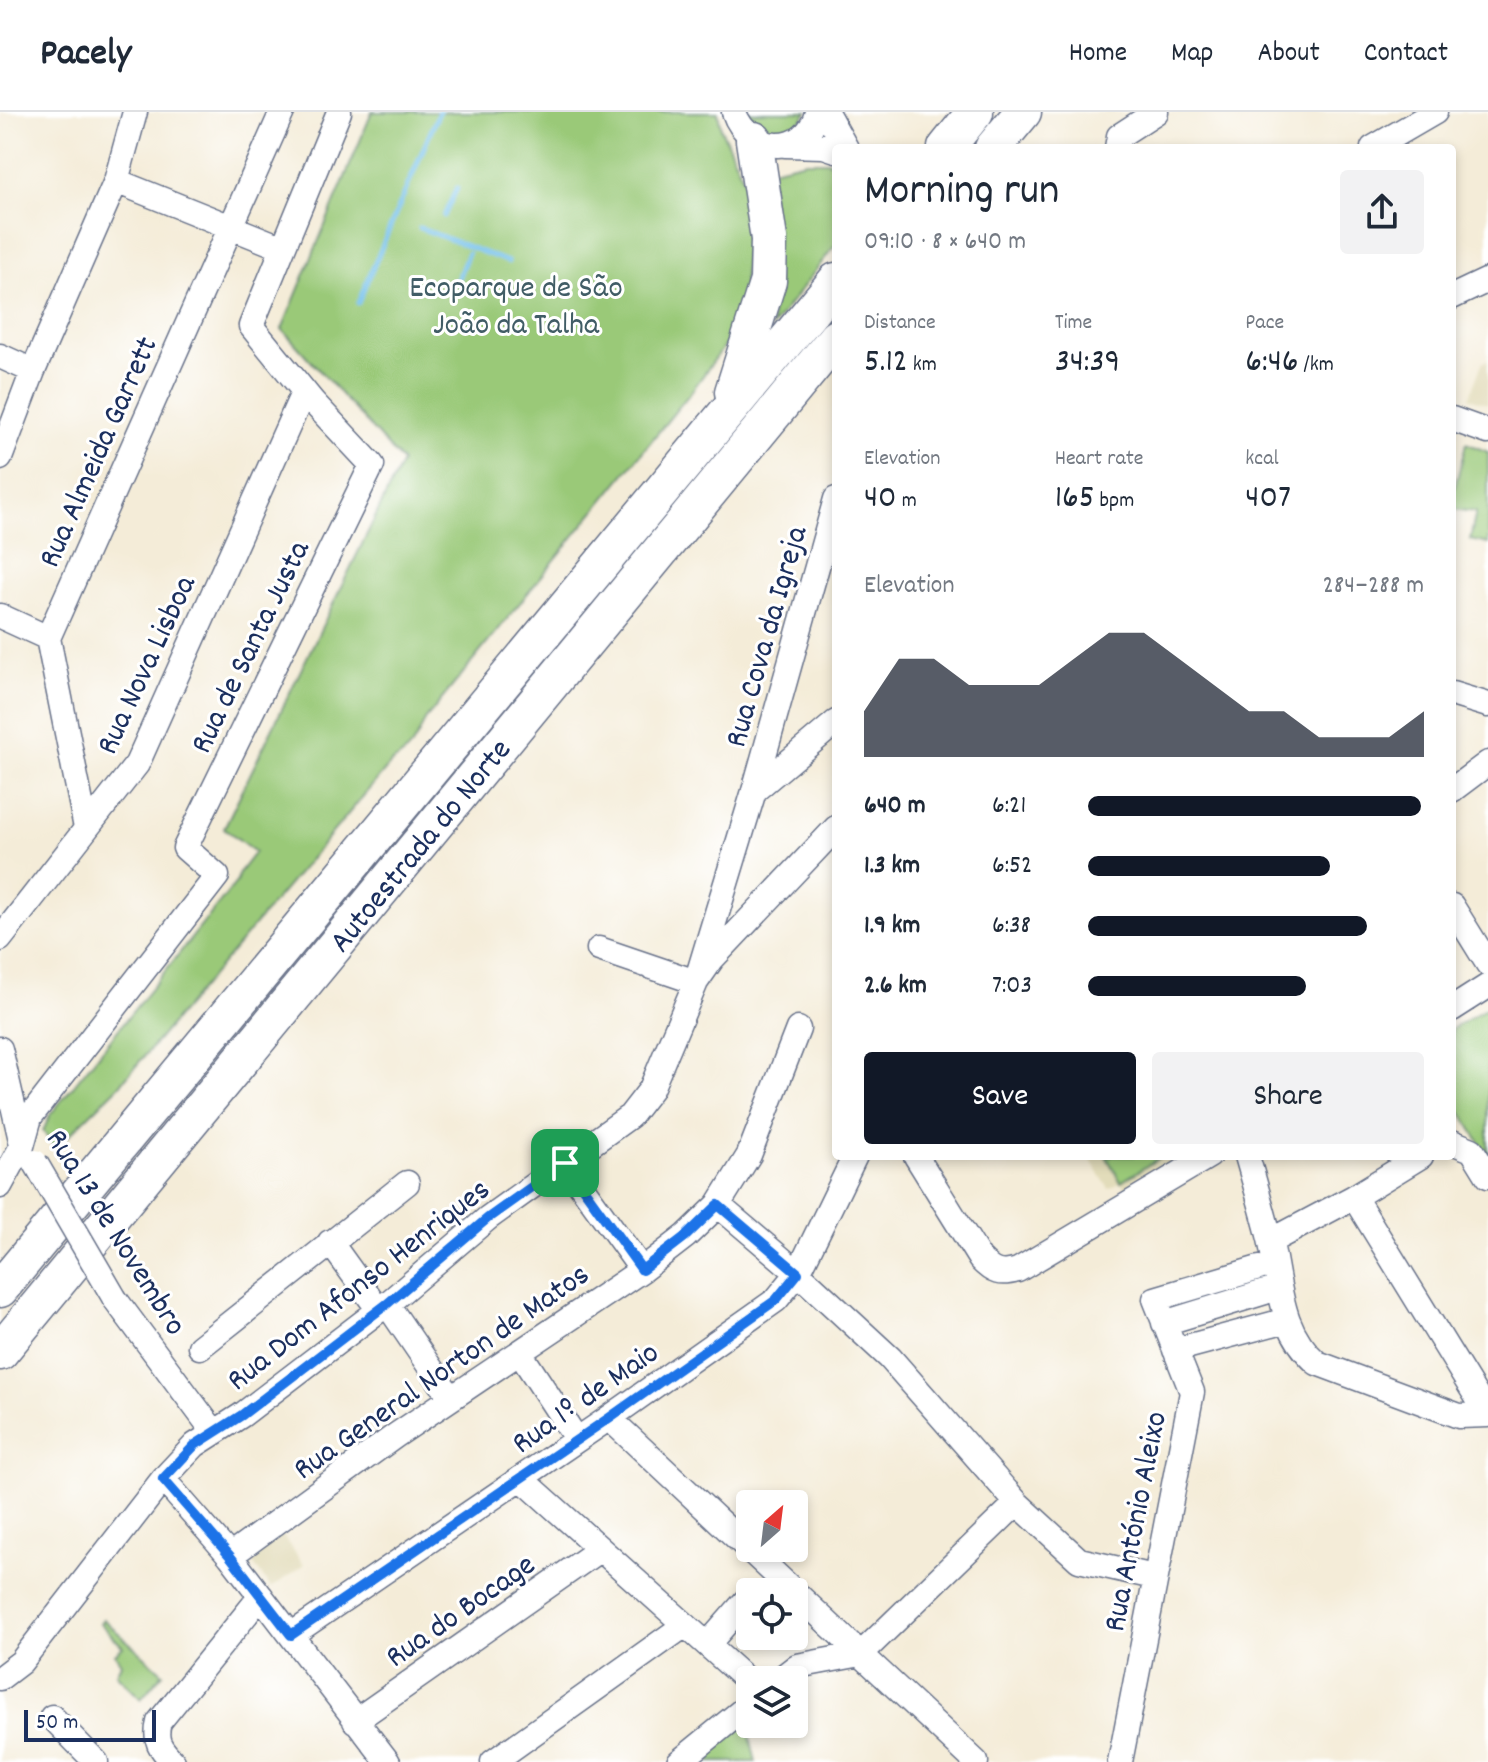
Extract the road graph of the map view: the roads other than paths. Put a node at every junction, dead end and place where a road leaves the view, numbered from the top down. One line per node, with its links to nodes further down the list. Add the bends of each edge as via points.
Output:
1 (135, 112): 17 (street)
2 (282, 112): 18 (street, Rua Almeida Garrett)
3 (339, 112): 19 (street, Rua de Santa Justa)
4 (817, 112): 10 (street, via 798,140)
5 (826, 112): 11 (street)
6 (975, 112): 12 (highway)
7 (1023, 112): 13 (highway)
8 (1156, 112): 14 (street, via 1119,136)
9 (1427, 114): 15 (street)
10 (757, 132): 16 (street); 27 (highway, via 769,239 768,281)
11 (844, 144)
12 (949, 144)
13 (996, 144)
14 (1118, 144)
15 (1379, 144)
16 (832, 149)
17 (123, 184): 18 (street); 25 (street)
18 (232, 226): 19 (street); 33 (street, Rua Almeida Garrett)
19 (283, 248): 26 (street, Rua de Santa Justa, via 251,326)
20 (1488, 280): 22 (street)
21 (832, 286): 27 (highway, Autoestrada do Norte)
22 (1456, 295)
23 (832, 343): 76 (highway, Autoestrada do Norte)
24 (0, 356): 25 (street)
25 (33, 371): 30 (street)
26 (304, 391): 40 (street, Rua Nova Lisboa, via 137,764); 52 (street, Rua de Santa Justa, via 372,465 185,848 217,876 30,1117)
27 (728, 409): 69 (highway, Autoestrada do Norte)
28 (1456, 420): 29 (street)
29 (1488, 432)
30 (0, 458)
31 (832, 513): 39 (street, Rua Cova da Igreja)
32 (0, 616): 33 (street)
33 (48, 638): 40 (street)
34 (1456, 695): 35 (street)
35 (1488, 705)
36 (832, 725): 39 (street, Rua Cova da Igreja)
37 (1488, 763): 38 (street)
38 (1456, 784)
39 (754, 791): 46 (street, Rua Cova da Igreja)
40 (86, 828): 43 (street, Rua Nova Lisboa)
41 (832, 832): 46 (street, Rua Dom Afonso Henriques)
42 (1456, 912): 45 (street)
43 (0, 939)
44 (599, 949): 46 (street)
45 (1488, 964)
46 (696, 982): 58 (street, Rua Dom Afonso Henriques, via 651,1089 630,1116)
47 (1488, 986): 48 (street)
48 (1456, 1006)
49 (798, 1029): 63 (street, Rua General Norton de Matos, via 749,1155)
50 (0, 1049): 52 (street, Rua 13 de Novembro)
51 (1456, 1144): 59 (street, via 1472,1150)
52 (28, 1154): 61 (street, Rua de Santa Justa); 81 (street, Rua 13 de Novembro, bridge, via 115,1299)
53 (853, 1160): 68 (street, Rua 1º de Maio)
54 (918, 1160): 55 (street, via 980,1259 1003,1274)
55 (1202, 1160)
56 (1248, 1160): 64 (street)
57 (1414, 1160): 62 (street)
58 (565, 1163): 67 (street); 71 (street, Rua Dom Afonso Henriques, via 488,1218)
59 (1488, 1176)
60 (407, 1183): 65 (street)
61 (0, 1186)
62 (1354, 1197): 64 (street); 79 (street)
63 (718, 1205): 67 (street, Rua General Norton de Matos); 68 (street)
64 (1271, 1241): 72 (street)
65 (330, 1242): 71 (street); 74 (street)
66 (1259, 1268): 73 (street, Rua António Aleixo, via 1155,1299)
67 (642, 1270): 77 (street, Rua General Norton de Matos)
68 (798, 1273): 80 (street, Rua 1º de Maio, via 776,1300); 85 (street, via 890,1358)
69 (0, 1289)
70 (1265, 1292): 73 (street)
71 (383, 1307): 78 (street); 81 (street, Rua Dom Afonso Henriques)
72 (1287, 1320): 75 (street); 79 (street, via 1300,1348 1317,1363 1459,1416)
73 (1164, 1323): 75 (street, Rua António Aleixo)
74 (200, 1347)
75 (1175, 1350): 89 (street, Rua António Aleixo, via 1192,1392)
76 (0, 1352)
77 (520, 1353): 78 (street, Rua General Norton de Matos); 82 (street)
78 (451, 1398): 87 (street, Rua General Norton de Matos)
79 (1488, 1415)
80 (609, 1418): 82 (street, Rua 1º de Maio); 88 (street)
81 (214, 1432): 84 (street, Rua Dom Afonso Henriques)
82 (577, 1440): 83 (street, Rua 1º de Maio)
83 (521, 1478): 86 (street); 94 (street, Rua 1º de Maio)
84 (163, 1479): 87 (street); 99 (street, Rua Dom Afonso Henriques, via 21,1662)
85 (1017, 1503): 89 (street, via 1079,1560); 96 (street)
86 (599, 1550): 93 (street); 102 (street, Rua do Bocage)
87 (230, 1556): 91 (street)
88 (772, 1571): 90 (street); 96 (street)
89 (1154, 1577): 109 (street, Rua António Aleixo)
90 (766, 1578)
91 (261, 1596): 94 (street); 105 (street, via 159,1722 158,1746)
92 (736, 1612): 95 (street)
93 (685, 1625): 95 (street); 107 (street)
94 (291, 1635): 102 (street)
95 (708, 1644): 98 (street)
96 (861, 1654): 97 (street); 108 (street)
97 (797, 1666)
98 (736, 1670)
99 (0, 1678)
100 (736, 1716): 103 (street)
101 (52, 1717): 104 (street)
102 (355, 1721): 106 (street)
103 (683, 1761)
104 (96, 1762)
105 (173, 1762)
106 (388, 1762)
107 (493, 1762)
108 (976, 1762)
109 (1120, 1762)

